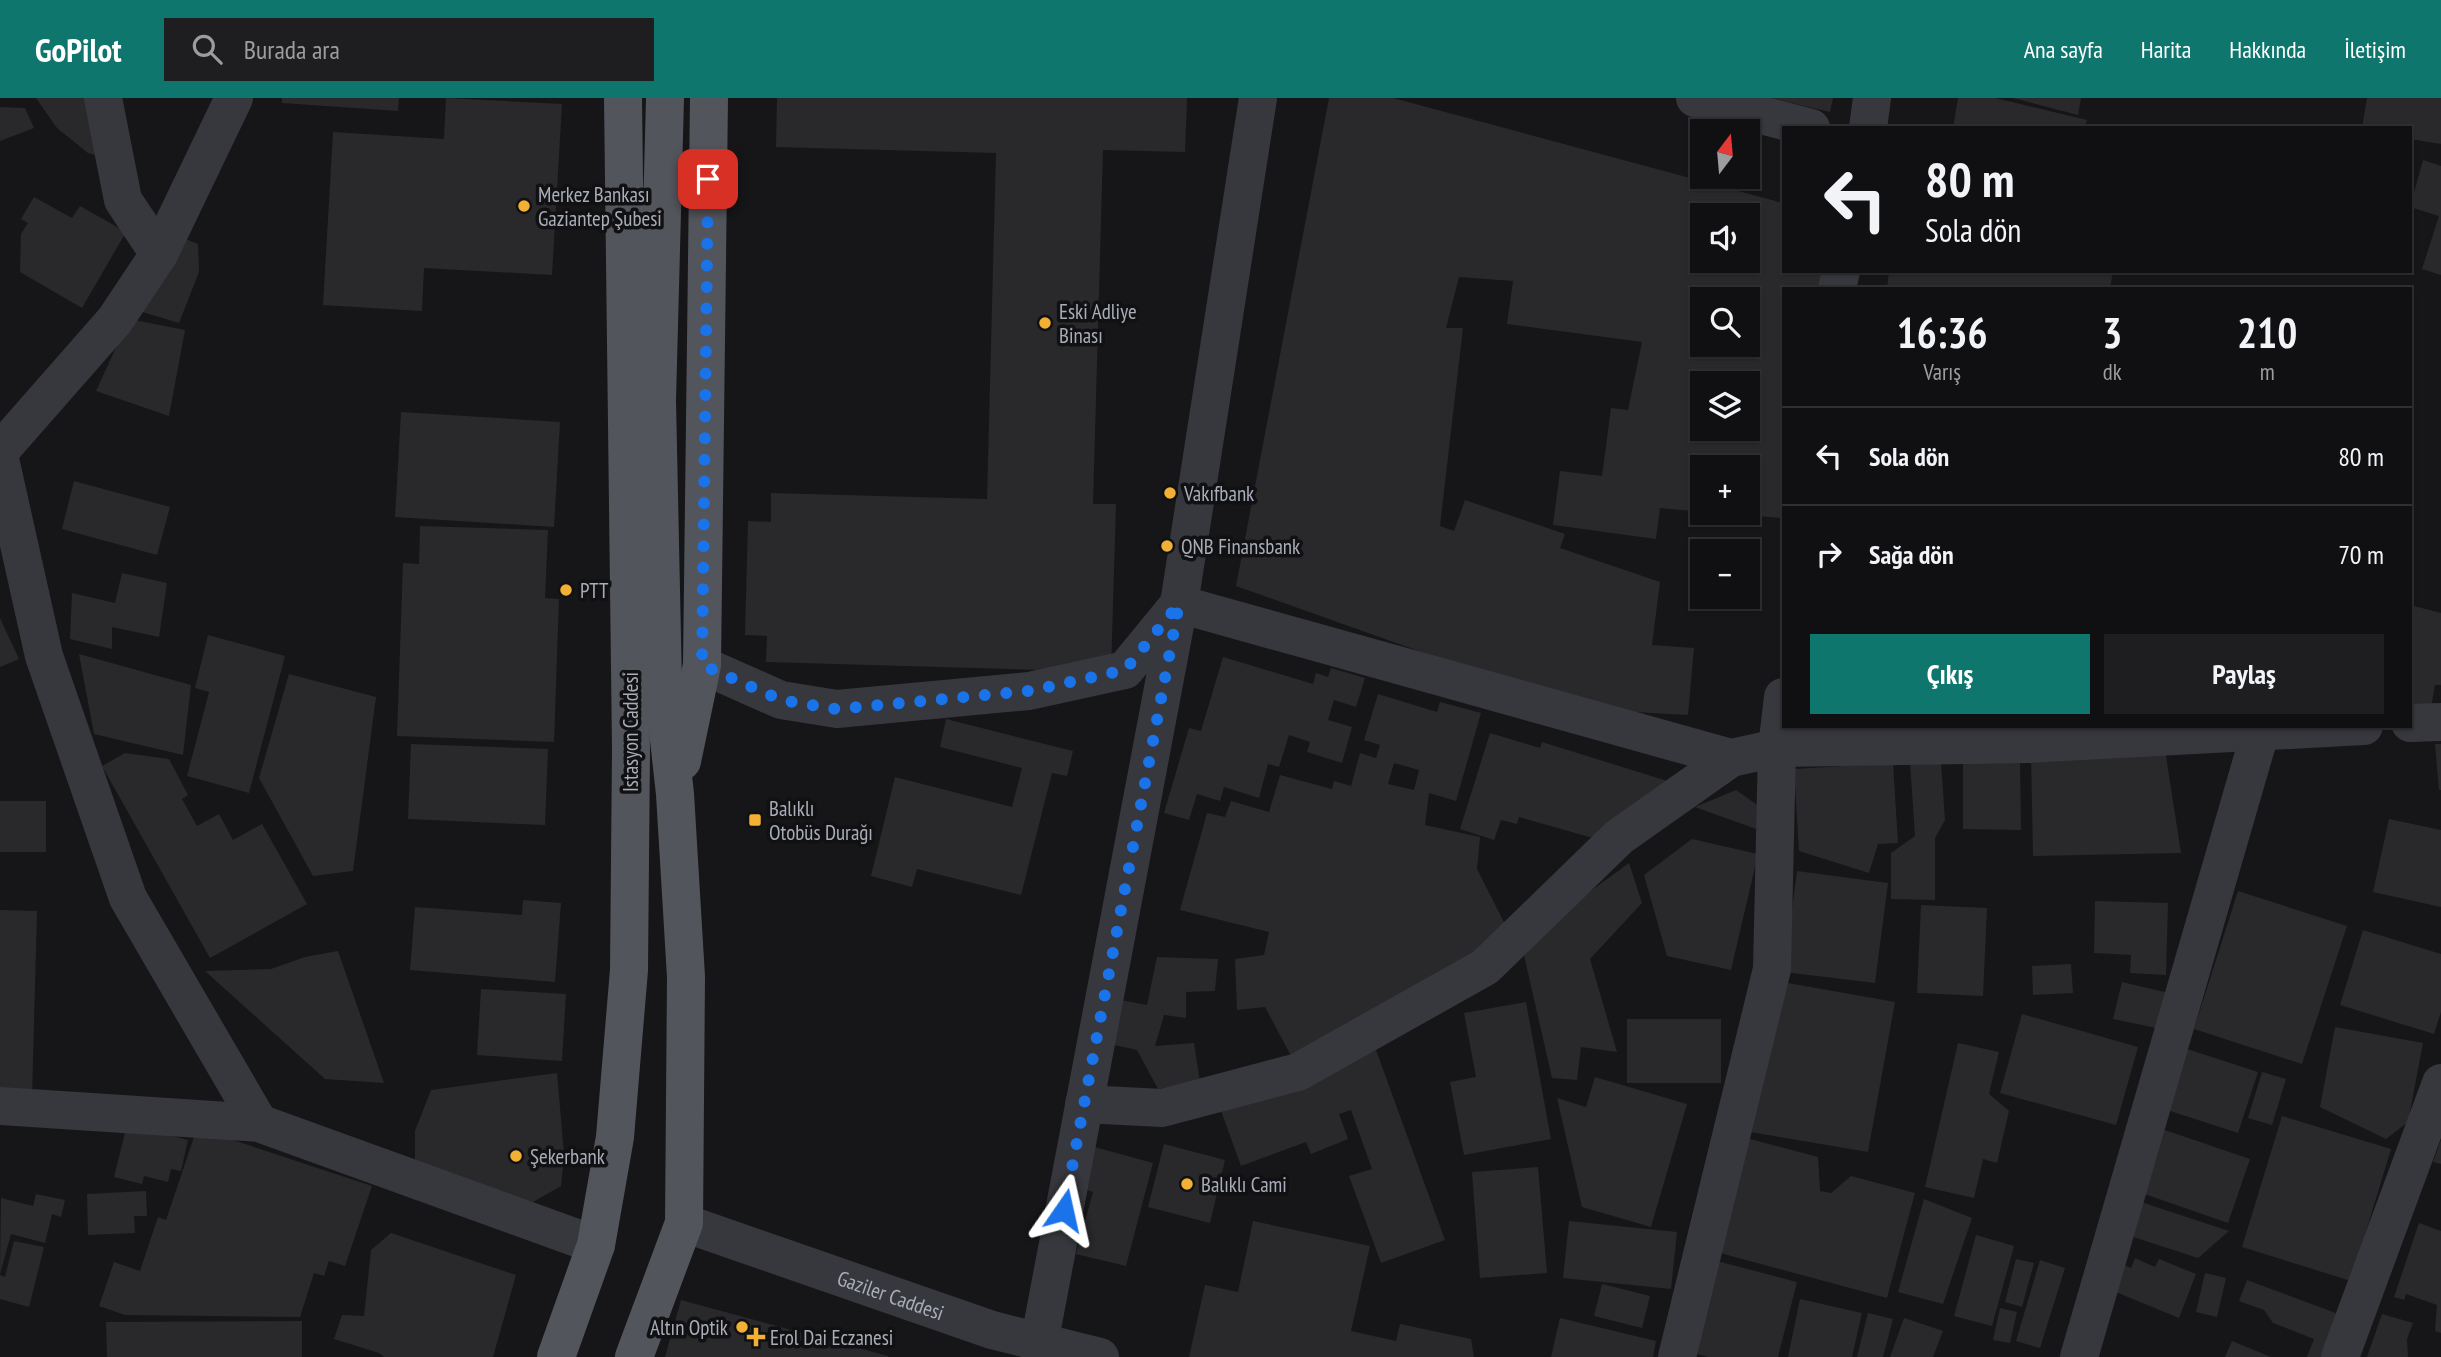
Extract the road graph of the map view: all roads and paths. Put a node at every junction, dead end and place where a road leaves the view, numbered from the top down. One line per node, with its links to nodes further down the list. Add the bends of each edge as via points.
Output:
1 (103, 98): 11 (street, via 123,200)
2 (234, 98): 11 (street)
3 (623, 98): 29 (main road, Istasyon Caddesi, via 631,750 629,970 614,1137)
4 (665, 98): 23 (main road, via 657,401 663,685)
5 (709, 98): 15 (main road)
6 (1258, 98): 14 (street)
7 (1695, 98): 9 (street)
8 (1872, 98): 10 (street)
9 (1803, 126)
10 (1868, 126)
11 (159, 254): 12 (street, via 115,320)
12 (0, 452)
13 (0, 459): 27 (street, via 44,656 128,898)
14 (1179, 604): 15 (street, via 1125,670 1029,691 836,709 781,700); 22 (street); 25 (street)
15 (702, 665): 23 (main road)
16 (1782, 706): 21 (street)
17 (2441, 722): 18 (street)
18 (2412, 723)
19 (2334, 728): 20 (street)
20 (2260, 733): 21 (street, via 2029,744); 35 (street)
21 (1777, 748): 22 (street); 34 (street, via 1772,969)
22 (1731, 758): 25 (street, via 1619,837 1485,967 1298,1072 1162,1108)
23 (675, 794): 28 (main road, via 686,977)
24 (2441, 1083): 36 (street)
25 (1084, 1104): 30 (street)
26 (0, 1106): 27 (street)
27 (259, 1123): 29 (street)
28 (684, 1223): 30 (street, Gaziler Caddesi); 32 (main road)
29 (596, 1245): 31 (main road, Istasyon Caddesi)
30 (1039, 1344): 33 (street, Gaziler Caddesi)
31 (556, 1357)
32 (634, 1357)
33 (1100, 1357)
34 (1677, 1357)
35 (2079, 1357)
36 (2340, 1357)

